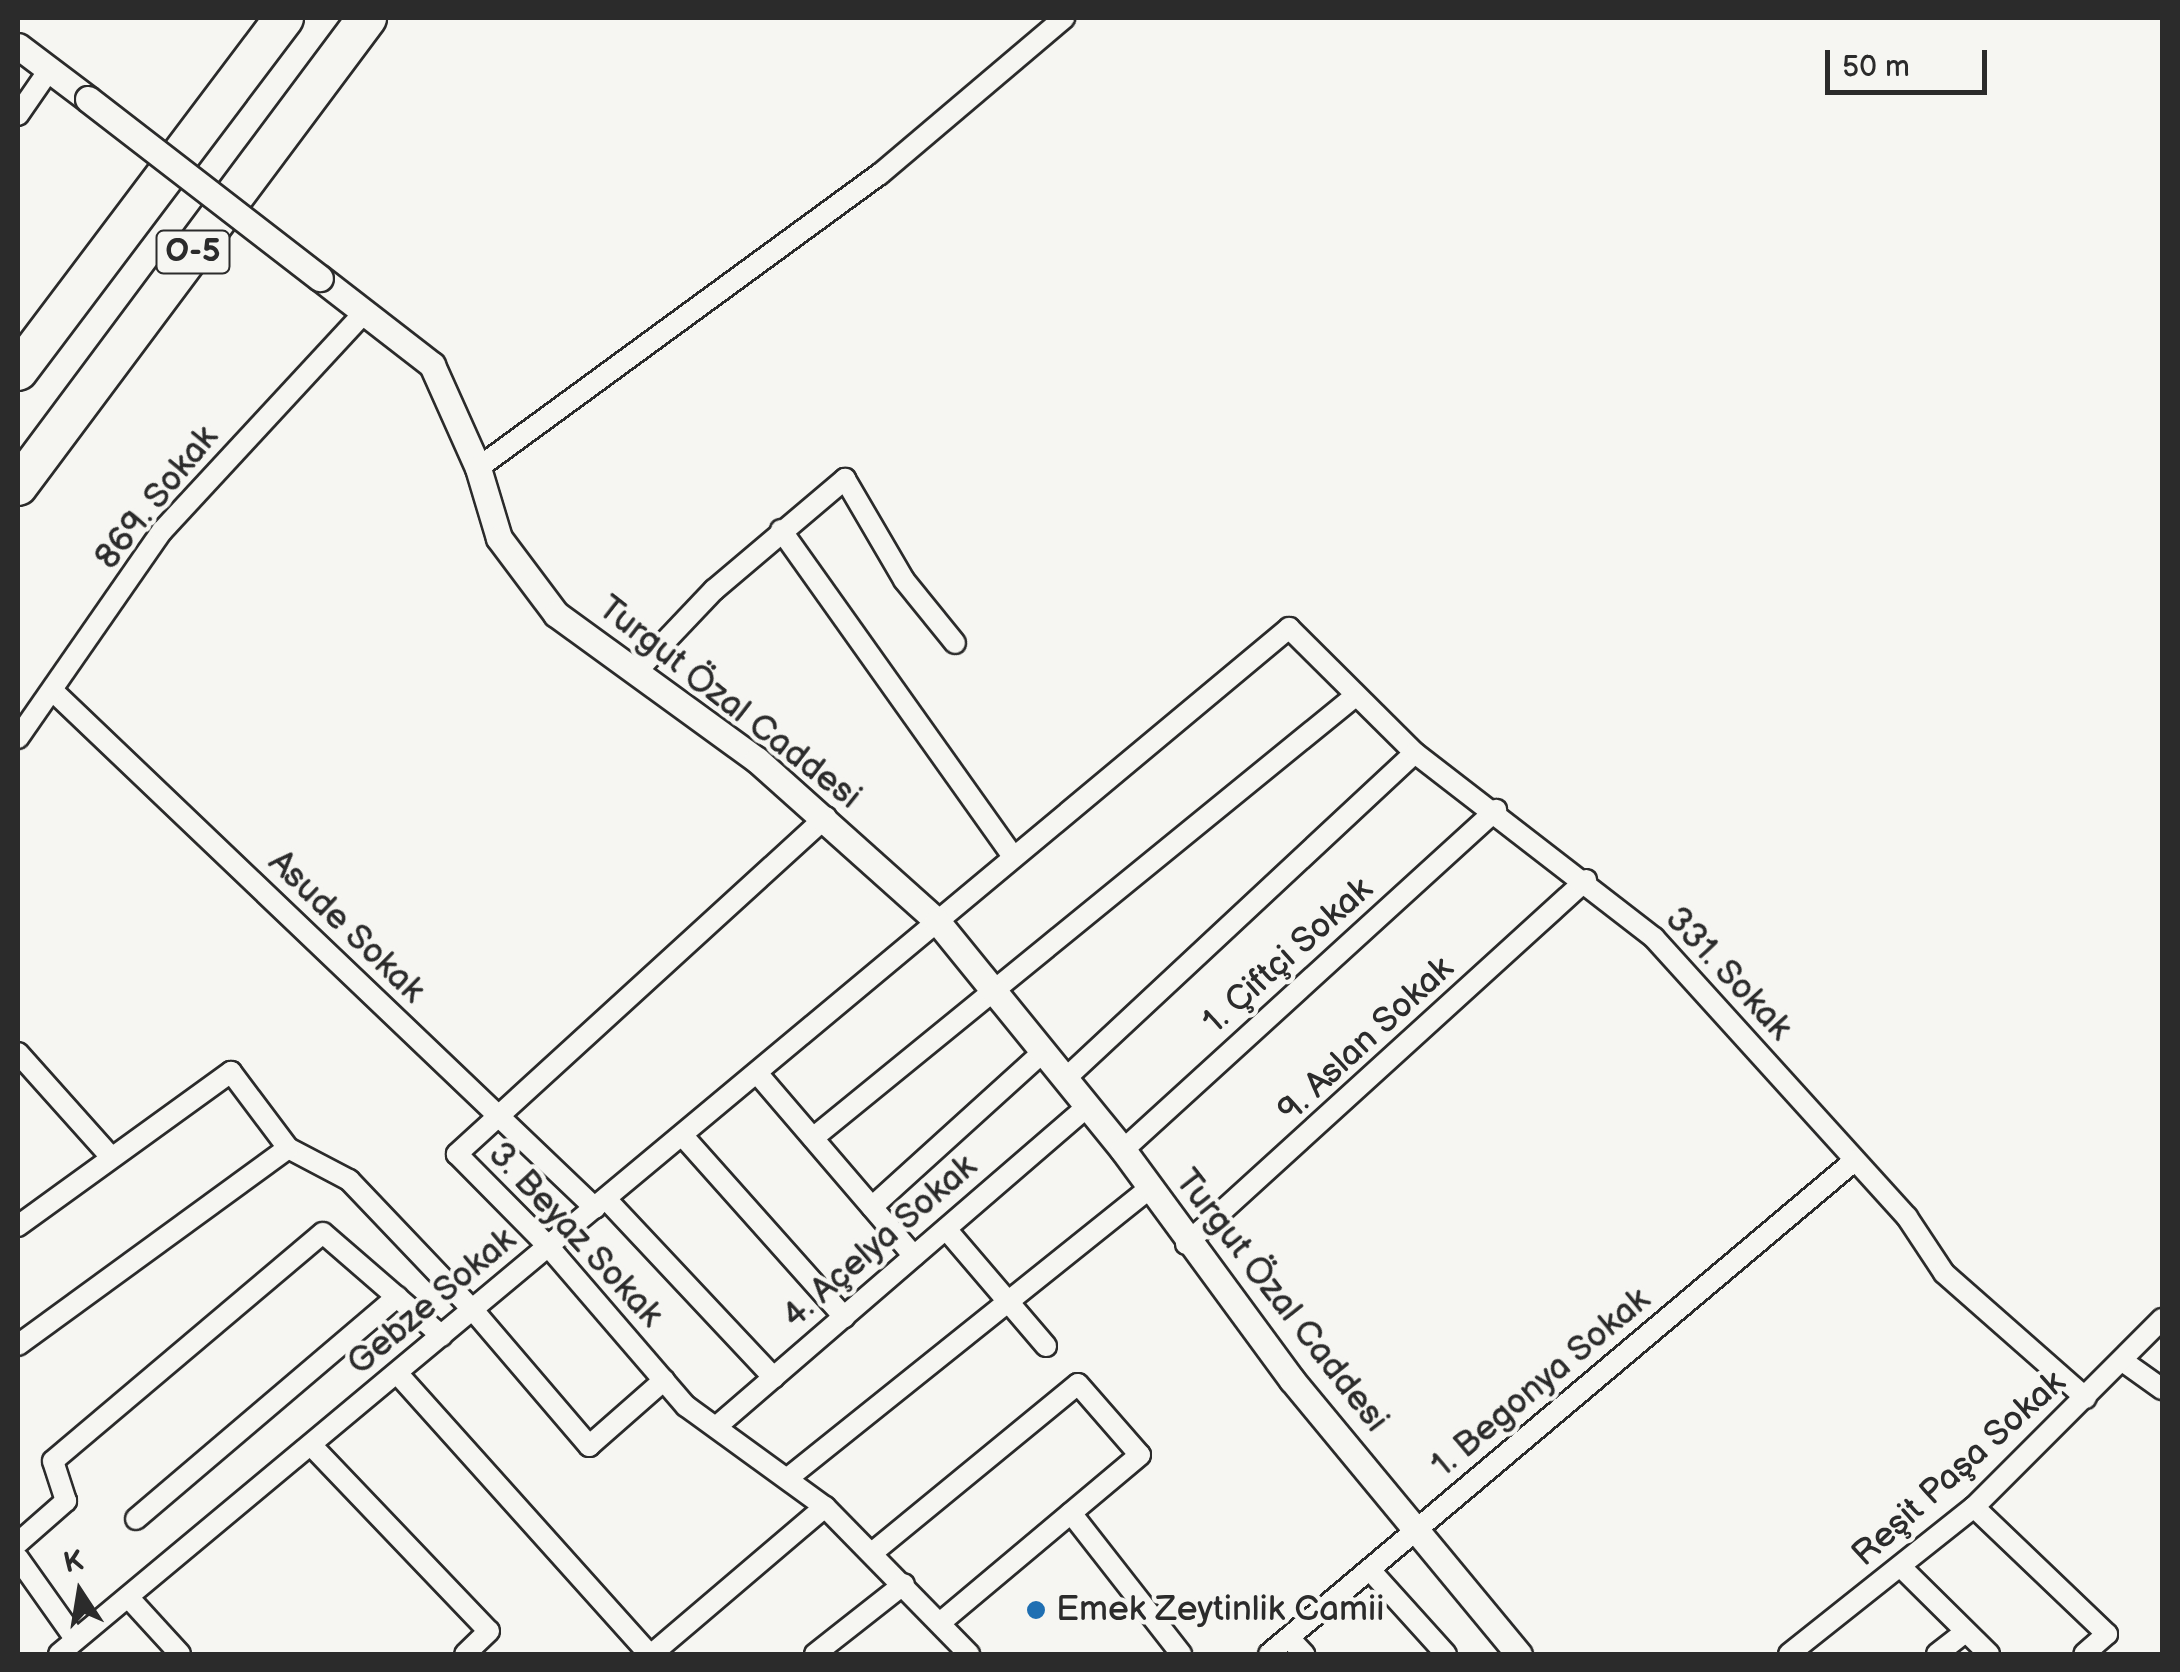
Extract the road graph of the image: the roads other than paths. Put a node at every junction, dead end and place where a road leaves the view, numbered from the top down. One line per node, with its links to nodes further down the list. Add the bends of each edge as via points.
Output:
1 (284, 18): 8 (highway, O-5)
2 (367, 18): 10 (highway, O-5)
3 (1064, 18): 9 (street, via 879,174)
4 (18, 46): 5 (street, Turgut Özal Caddesi)
5 (49, 70): 6 (street); 7 (street, Turgut Özal Caddesi, bridge)
6 (18, 116)
7 (364, 312): 9 (street, Turgut Özal Caddesi, via 432,365); 15 (street, 869. Sokak, via 162,531)
8 (18, 371)
9 (478, 468): 14 (street, Turgut Özal Caddesi, via 499,538 526,578 556,614)
10 (18, 486)
11 (781, 530): 13 (street, via 845,479 904,580); 14 (street); 21 (street)
12 (1289, 628): 16 (street, 331. Sokak); 21 (street, Gebze Sokak)
13 (955, 643)
14 (637, 671): 20 (street, Turgut Özal Caddesi)
15 (53, 692): 17 (street, 869. Sokak); 30 (street, Asude Sokak)
16 (1354, 697): 18 (street, 331. Sokak); 24 (street)
17 (18, 738)
18 (1415, 753): 19 (street, 331. Sokak); 28 (street)
19 (1496, 810): 22 (street, 331. Sokak); 34 (street, 1. Çiftçi Sokak)
20 (826, 817): 23 (street, Turgut Özal Caddesi); 30 (street, 3. Beyaz Sokak)
21 (1012, 855): 23 (street, Gebze Sokak)
22 (1586, 880): 36 (street, 331. Sokak, via 1654,938); 42 (street, 9. Aslan Sokak)
23 (937, 922): 24 (street, Turgut Özal Caddesi); 27 (street, Gebze Sokak)
24 (996, 994): 25 (street, Turgut Özal Caddesi); 32 (street)
25 (1043, 1052): 28 (street, Turgut Özal Caddesi); 39 (street)
26 (18, 1053): 35 (street)
27 (757, 1072): 31 (street, Gebze Sokak); 32 (street)
28 (1065, 1079): 29 (street, Turgut Özal Caddesi)
29 (1087, 1106): 34 (street, Turgut Özal Caddesi); 41 (street, 4. Açelya Sokak)
30 (498, 1117): 38 (street, Asude Sokak); 43 (street, 3. Beyaz Sokak, via 457,1154)
31 (682, 1135): 38 (street, Gebze Sokak); 48 (street)
32 (814, 1138): 39 (street)
33 (288, 1148): 35 (street, via 231,1072); 47 (street, via 349,1180); 51 (street)
34 (1123, 1150): 37 (street, Turgut Özal Caddesi)
35 (110, 1156): 40 (street)
36 (1854, 1160): 58 (street, 331. Sokak, via 1928,1242 1944,1273); 66 (street, 1. Begonya Sokak)
37 (1150, 1190): 42 (street, Turgut Özal Caddesi); 46 (street)
38 (600, 1204): 43 (street, Gebze Sokak); 55 (street, Asude Sokak)
39 (872, 1207): 44 (street)
40 (18, 1226)
41 (946, 1229): 44 (street, 4. Açelya Sokak); 46 (street)
42 (1186, 1244): 66 (street, Turgut Özal Caddesi)
43 (549, 1247): 47 (street, Gebze Sokak); 56 (street, 3. Beyaz Sokak)
44 (914, 1256): 48 (street, 4. Açelya Sokak)
45 (398, 1296): 50 (street); 65 (street); 67 (street, via 323,1232 53,1461 66,1501)
46 (1009, 1302): 52 (street); 61 (street)
47 (473, 1310): 50 (street, Gebze Sokak); 56 (street, via 589,1446)
48 (844, 1317): 55 (street, 4. Açelya Sokak)
49 (2162, 1319): 53 (street, Reşit Paşa Sokak)
50 (442, 1336): 54 (street, Gebze Sokak)
51 (18, 1345)
52 (1046, 1346)
53 (2124, 1362): 57 (street); 58 (street, Reşit Paşa Sokak)
54 (397, 1373): 60 (street, Gebze Sokak); 81 (street)
55 (774, 1378): 59 (street, 4. Açelya Sokak)
56 (664, 1380): 59 (street, 3. Beyaz Sokak)
57 (2162, 1389)
58 (2086, 1398): 62 (street, Reşit Paşa Sokak)
59 (716, 1427): 61 (street, 3. Beyaz Sokak)
60 (311, 1445): 73 (street, Gebze Sokak); 80 (street, via 490,1631)
61 (788, 1478): 63 (street, 3. Beyaz Sokak)
62 (1974, 1507): 70 (street, Reşit Paşa Sokak); 91 (street, via 2107,1634)
63 (825, 1508): 68 (street, 3. Beyaz Sokak); 81 (street)
64 (1071, 1513): 68 (street, via 1140,1455 1078,1384); 74 (street); 84 (street)
65 (136, 1519)
66 (1418, 1528): 71 (street, 1. Begonya Sokak); 87 (street, Turgut Özal Caddesi)
67 (18, 1543)
68 (872, 1553): 72 (street, 3. Beyaz Sokak)
69 (18, 1558): 76 (street)
70 (1902, 1566): 75 (street); 88 (street, Reşit Paşa Sokak)
71 (1370, 1570): 77 (street, 1. Begonya Sokak); 86 (street)
72 (904, 1584): 74 (street, 3. Beyaz Sokak); 82 (street)
73 (128, 1597): 76 (street, Gebze Sokak); 79 (street)
74 (942, 1621): 83 (street, 3. Beyaz Sokak)
75 (1965, 1632): 89 (street); 90 (street)
76 (76, 1640): 78 (street, Gebze Sokak)
77 (1297, 1647): 85 (street, 1. Begonya Sokak)
78 (59, 1654)
79 (180, 1654)
80 (466, 1654)
81 (650, 1654)
82 (816, 1654)
83 (969, 1654)
84 (1181, 1654)
85 (1269, 1654)
86 (1446, 1654)
87 (1519, 1654)
88 (1789, 1654)
89 (1937, 1654)
90 (1989, 1654)
91 (2084, 1654)

